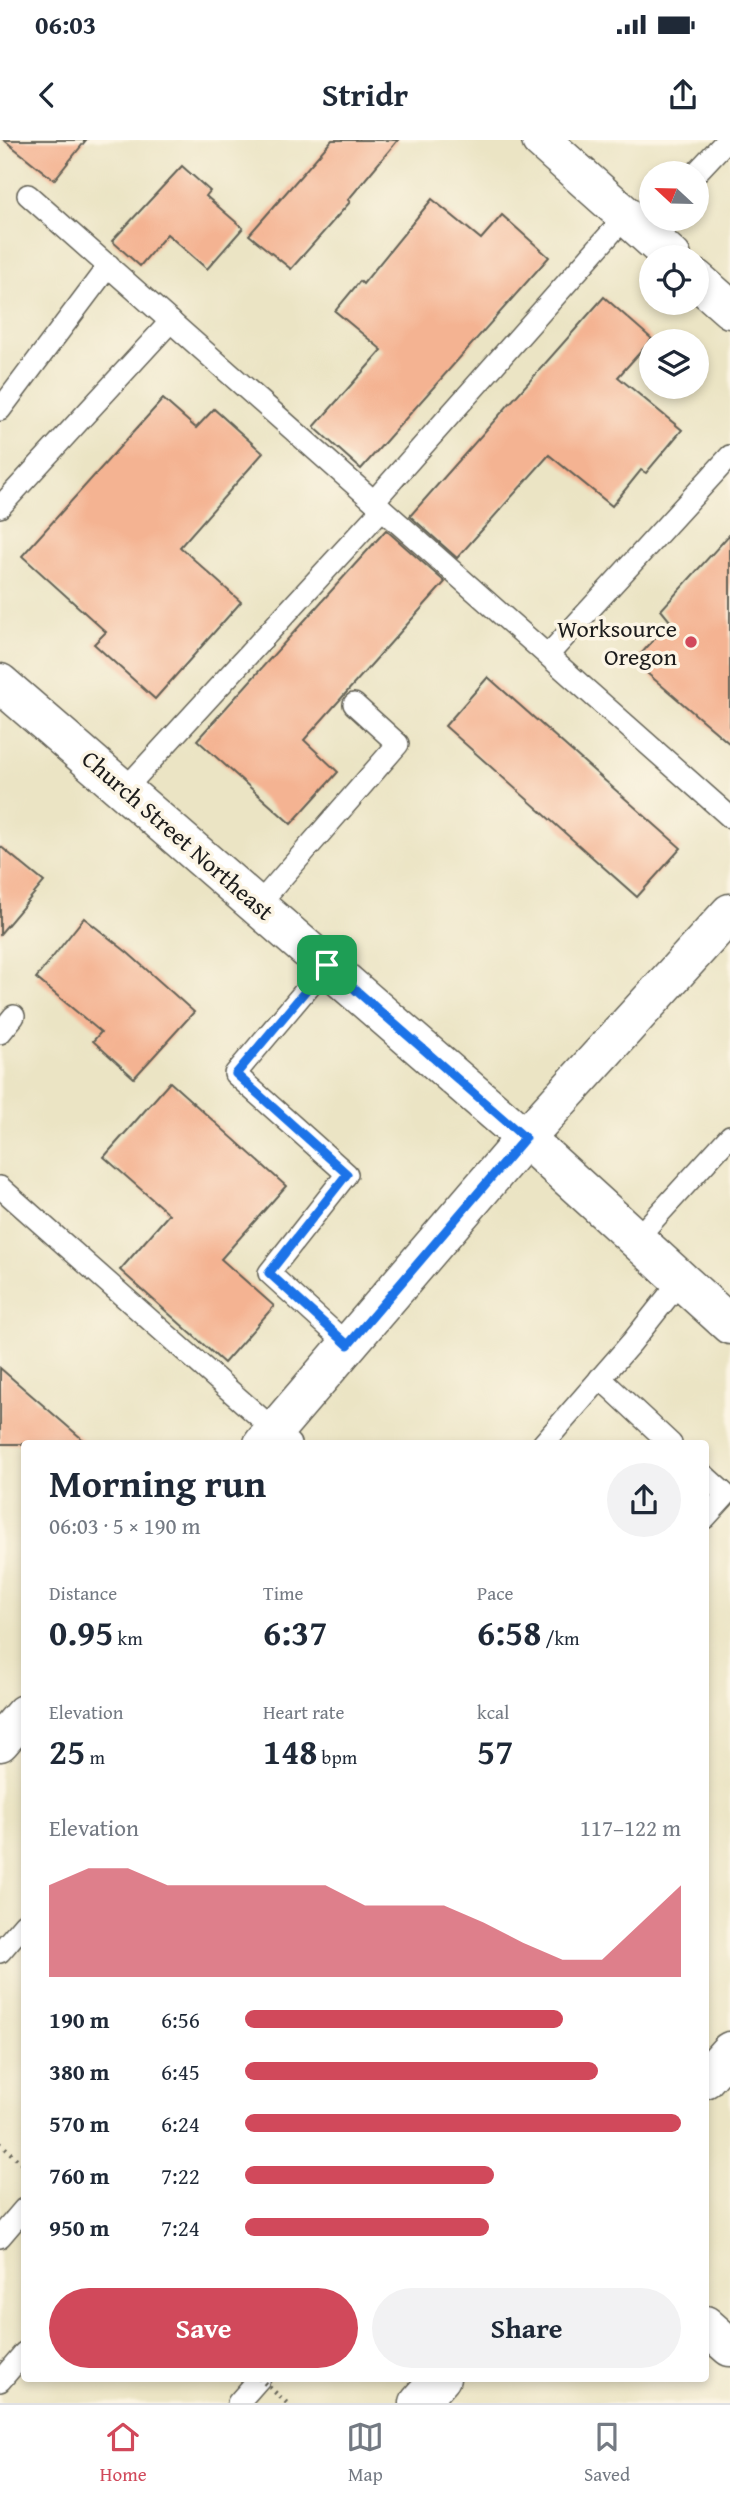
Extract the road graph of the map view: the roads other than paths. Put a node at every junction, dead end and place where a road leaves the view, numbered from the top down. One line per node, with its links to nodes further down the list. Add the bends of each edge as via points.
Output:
1 (541, 140): 5 (street)
2 (727, 140): 3 (lane)
3 (707, 161)
4 (28, 195): 9 (lane)
5 (639, 220)
6 (639, 224): 15 (lane)
7 (649, 231): 8 (street)
8 (661, 245)
9 (109, 265): 12 (lane); 13 (lane)
10 (709, 290): 11 (street)
11 (730, 309)
12 (171, 321): 15 (lane); 16 (lane)
13 (0, 410)
14 (730, 456): 17 (lane)
15 (378, 505): 17 (lane); 20 (lane)
16 (0, 508)
17 (548, 656): 21 (lane)
18 (0, 683): 20 (street, Church Street Northeast)
19 (354, 704): 22 (lane, via 398,744)
20 (125, 789): 22 (street, Church Street Northeast)
21 (730, 817)
22 (258, 905): 24 (street, Church Street Northeast)
23 (729, 915): 28 (street)
24 (327, 965): 28 (street, Church Street Northeast); 33 (lane, via 236,1074 347,1174 269,1273)
25 (14, 1016): 26 (lane)
26 (0, 1032)
27 (730, 1136): 30 (lane)
28 (525, 1138): 30 (street, Church Street Northeast); 33 (street)
29 (0, 1186): 35 (lane)
30 (636, 1239): 31 (street, Church Street Northeast)
31 (681, 1280): 32 (street, Church Street Northeast); 34 (lane)
32 (730, 1325)
33 (348, 1345): 35 (street)
34 (600, 1378): 36 (lane); 37 (lane)
35 (276, 1439)
36 (546, 1440)
37 (662, 1440)
38 (709, 1480): 39 (lane, via 726,1495)
39 (709, 1514)
40 (21, 1928): 41 (lane)
41 (0, 1952)
42 (730, 2051): 43 (street)
43 (709, 2075)
44 (21, 2212): 45 (lane)
45 (0, 2237)
46 (709, 2329): 47 (street)
47 (730, 2347)
48 (21, 2356): 49 (lane)
49 (0, 2381)
50 (256, 2382): 52 (lane)
51 (437, 2382): 53 (street)
52 (238, 2403)
53 (419, 2403)

